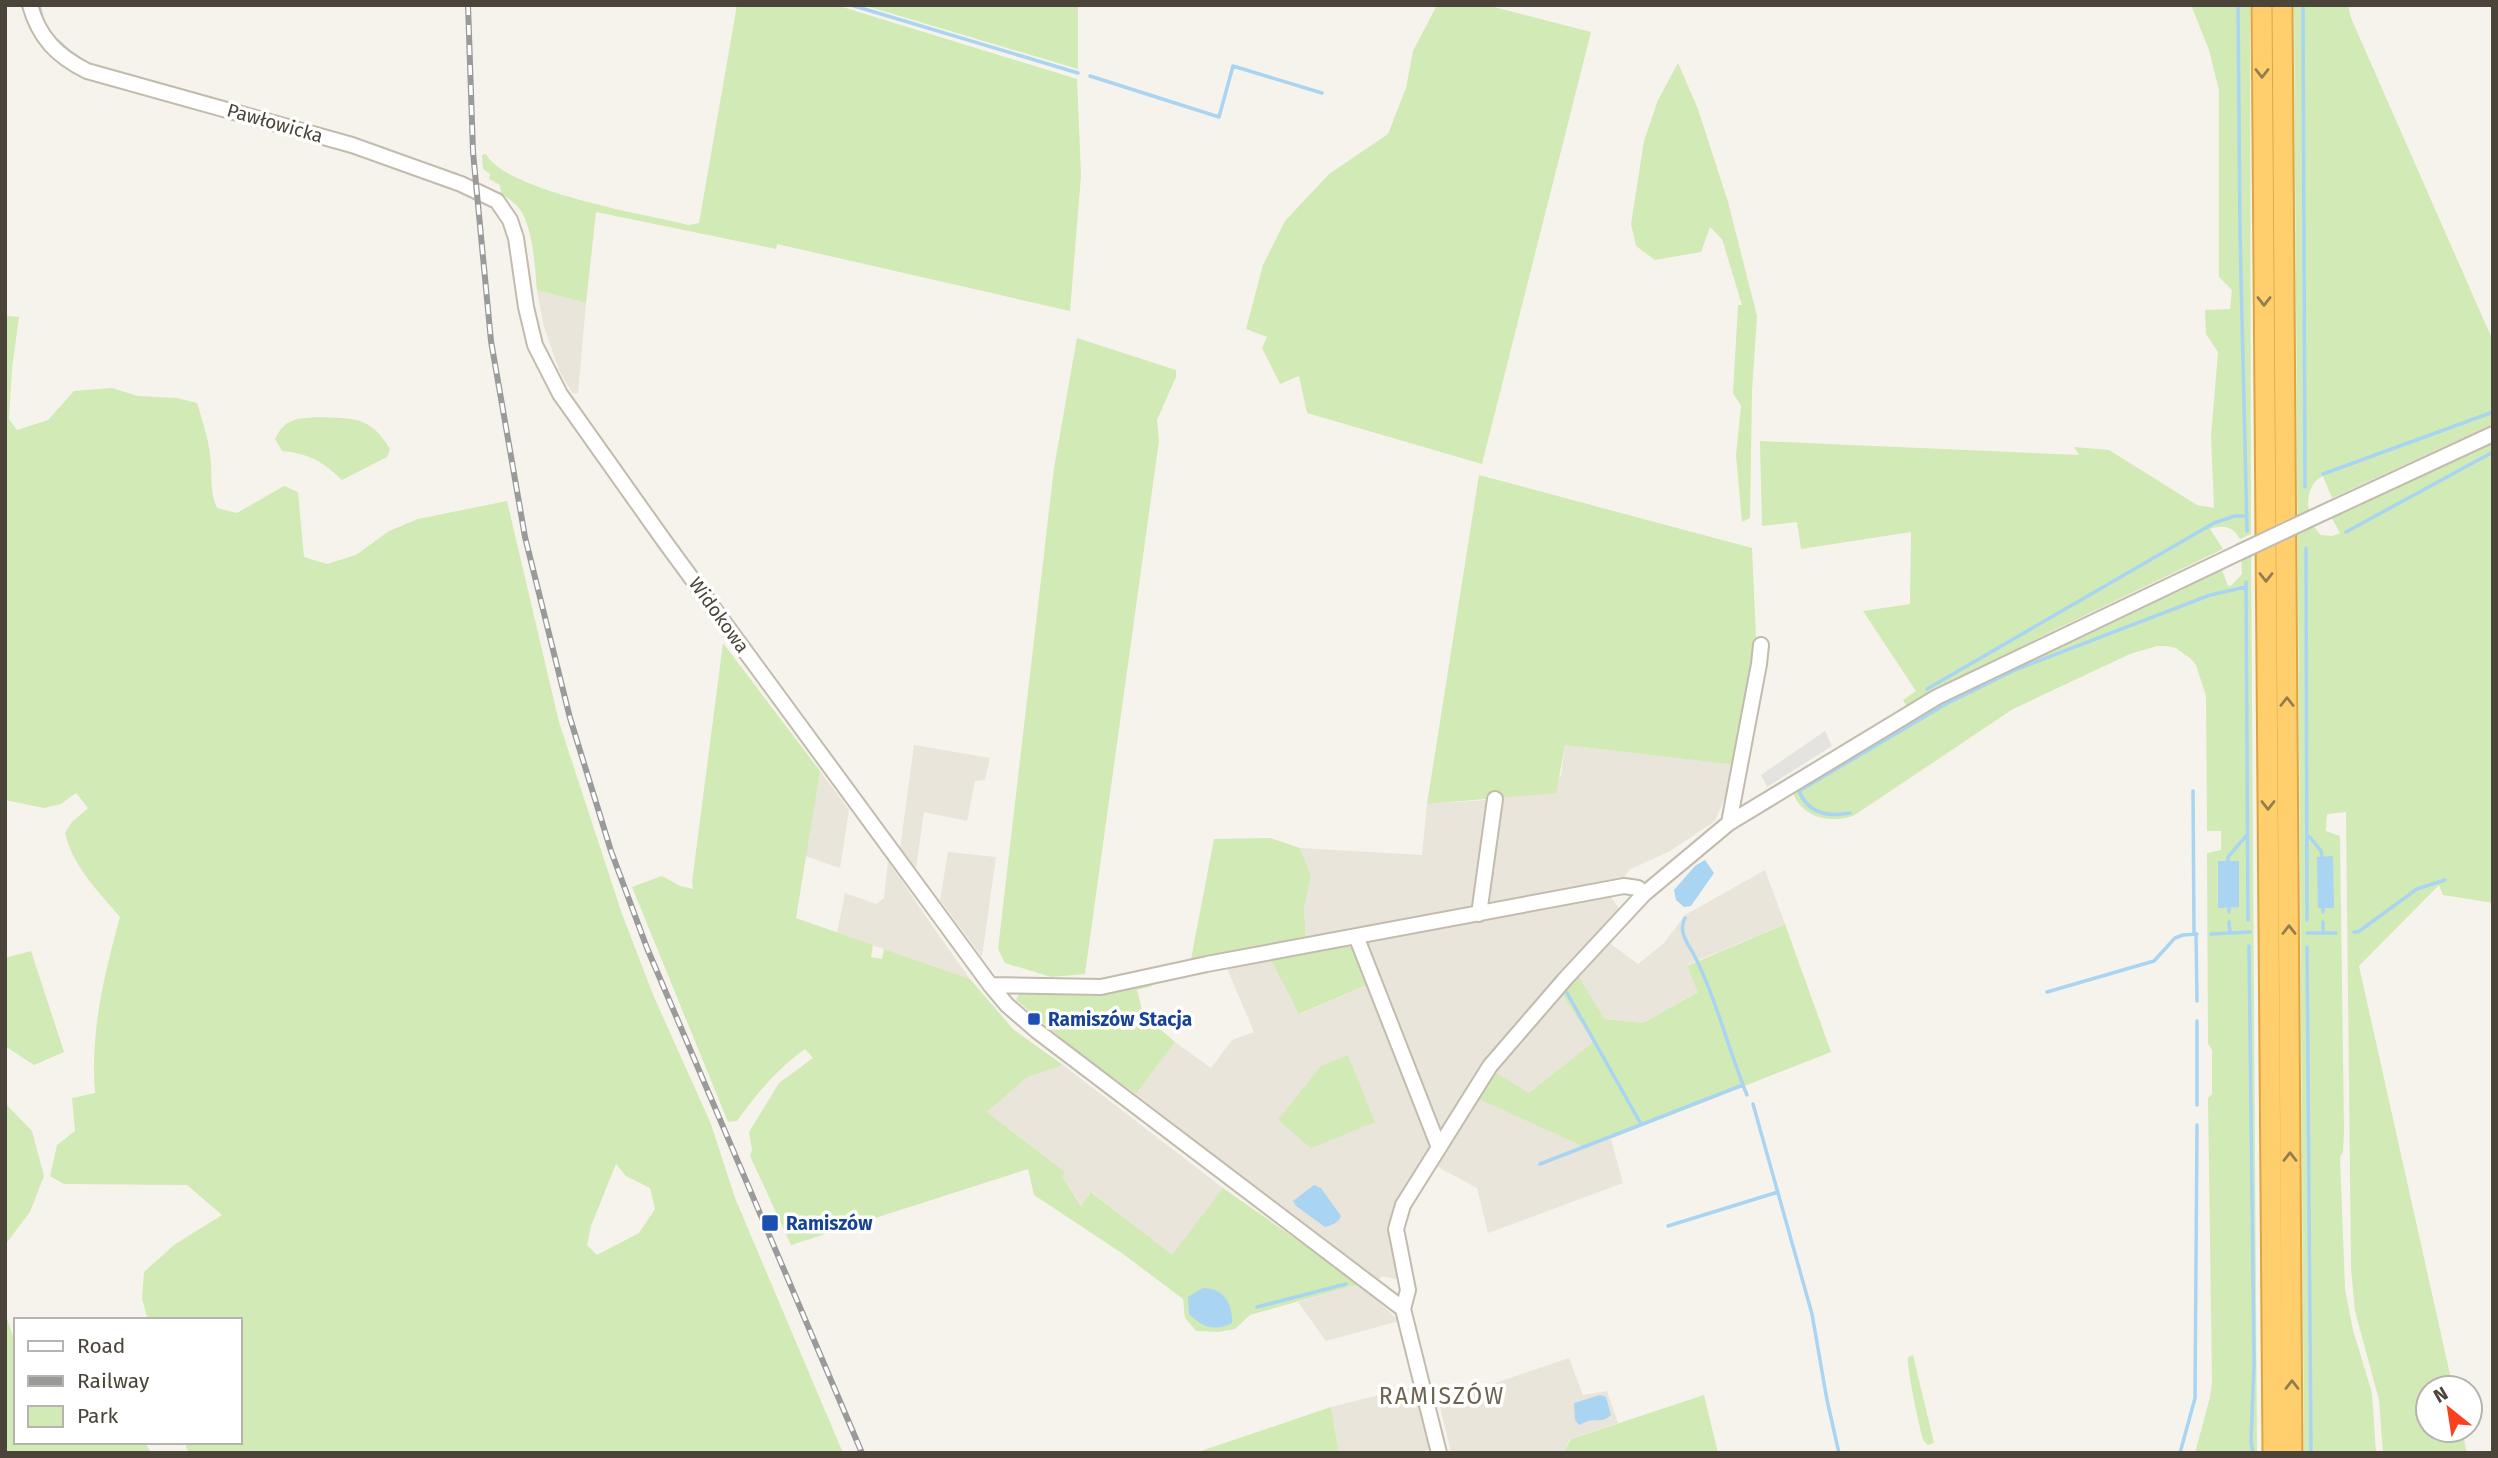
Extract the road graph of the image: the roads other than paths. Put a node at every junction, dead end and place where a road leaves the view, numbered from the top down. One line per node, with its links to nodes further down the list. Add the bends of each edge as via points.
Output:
1 (30, 5): 4 (street, Pawłowicka, via 49,46 87,71 352,145 469,187 502,207)
2 (2262, 5): 16 (highway, one-way to 16)
3 (2282, 5): 17 (highway, one-way to 3)
4 (518, 247): 12 (street, Widokowa, via 531,332 560,394)
5 (2493, 434): 8 (street, bridge, via 1937,697)
6 (1760, 645): 8 (street)
7 (1494, 799): 10 (street)
8 (1729, 823): 9 (street)
9 (1644, 894): 10 (street, via 1624,886); 13 (street, via 1490,1066)
10 (1479, 914): 11 (street)
11 (1356, 936): 12 (street, via 1101,987); 13 (street)
12 (990, 985): 14 (street, Widokowa, via 1037,1031)
13 (1438, 1145): 14 (street, via 1398,1218 1408,1290)
14 (1404, 1310): 15 (street)
15 (1439, 1453)
16 (2273, 1453)
17 (2292, 1453)

